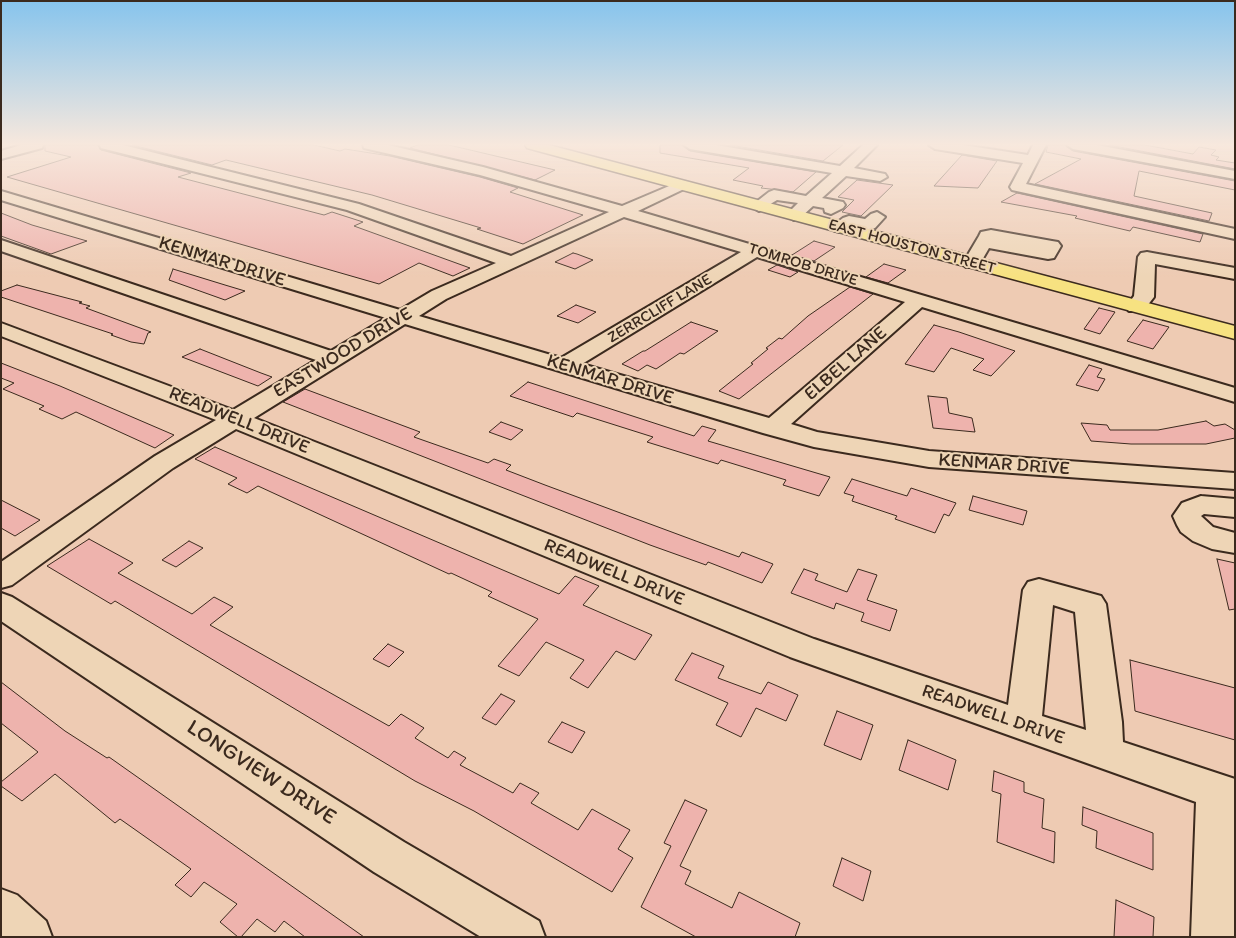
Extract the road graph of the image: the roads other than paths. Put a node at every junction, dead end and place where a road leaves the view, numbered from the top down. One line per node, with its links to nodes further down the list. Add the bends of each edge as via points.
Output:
1 (283, 189): 21 (street, via 344,204)
2 (547, 189): 12 (street, TOMROB DRIVE)
3 (673, 189): 12 (street, EASTWOOD DRIVE)
4 (695, 189): 9 (main road, EAST HOUSTON STREET)
5 (835, 189): 11 (street)
6 (1025, 189): 16 (street)
7 (1, 195): 27 (street, KENMAR DRIVE)
8 (774, 195): 9 (street, via 756,192); 10 (street); 11 (street)
9 (740, 201): 10 (main road, EAST HOUSTON STREET)
10 (759, 206): 13 (main road, EAST HOUSTON STREET)
11 (827, 206): 13 (street); 15 (street)
12 (623, 211): 19 (street, TOMROB DRIVE); 21 (street, EASTWOOD DRIVE)
13 (794, 215): 15 (main road, EAST HOUSTON STREET)
14 (877, 217): 15 (street, via 869,225)
15 (844, 224): 20 (main road, EAST HOUSTON STREET)
16 (1235, 234)
17 (1235, 244): 22 (street, via 1231,244 1222,260)
18 (1, 245): 30 (street)
19 (755, 251): 25 (street, TOMROB DRIVE); 31 (street, ZERRCLIFF LANE)
20 (978, 252): 24 (street, via 1023,262 1026,265)
21 (511, 262): 27 (street, EASTWOOD DRIVE, via 452,288)
22 (1235, 263)
23 (1235, 274): 26 (street, via 1147,257 1144,297)
24 (1017, 275): 26 (main road, EAST HOUSTON STREET)
25 (919, 300): 32 (street, TOMROB DRIVE); 34 (street, ELBEL LANE)
26 (1136, 307): 29 (main road, EAST HOUSTON STREET)
27 (403, 317): 30 (street, EASTWOOD DRIVE); 31 (street, KENMAR DRIVE)
28 (1, 329): 33 (street, READWELL DRIVE)
29 (1235, 333)
30 (333, 359): 33 (street, EASTWOOD DRIVE)
31 (564, 366): 34 (street, KENMAR DRIVE)
32 (1235, 395)
33 (235, 418): 38 (street, EASTWOOD DRIVE, via 126,488); 40 (street, READWELL DRIVE, via 802,648)
34 (772, 428): 35 (street, KENMAR DRIVE, via 857,448 929,459)
35 (1235, 481)
36 (1235, 508): 37 (street, via 1201,505 1187,516 1190,525 1203,534 1222,542)
37 (1235, 543)
38 (1, 577)
39 (1, 605): 45 (street, LONGVIEW DRIVE, via 389,857)
40 (1023, 726): 41 (street, READWELL DRIVE); 41 (street, via 1039,590 1090,604 1104,722)
41 (1104, 753): 42 (street, READWELL DRIVE)
42 (1225, 794): 46 (street)
43 (1, 911): 44 (street)
44 (30, 937)
45 (523, 937)
46 (1214, 937)

